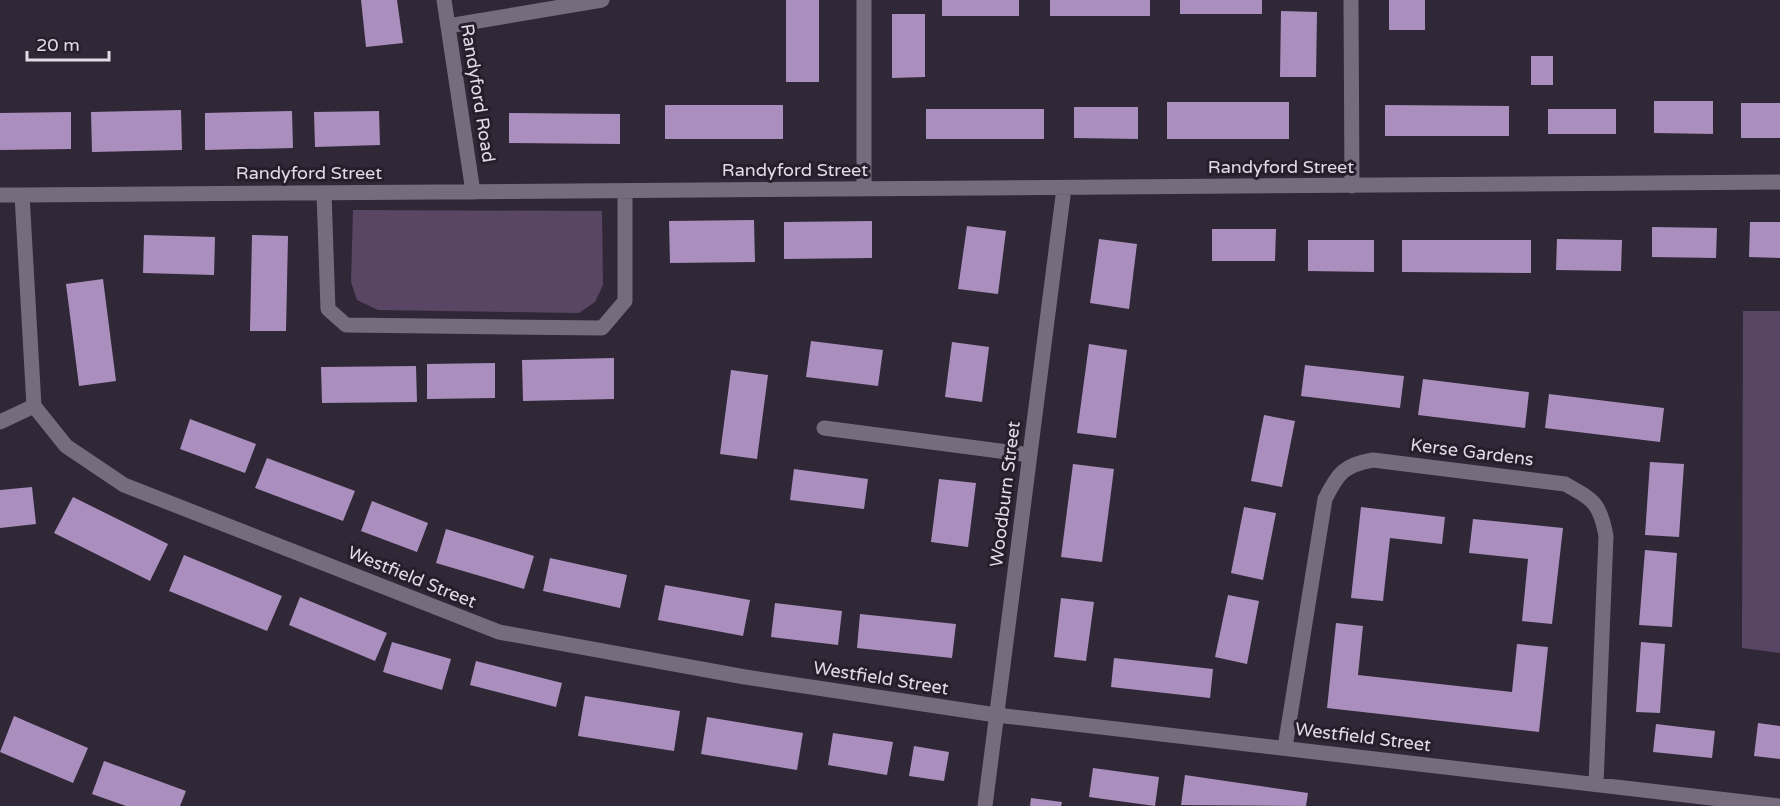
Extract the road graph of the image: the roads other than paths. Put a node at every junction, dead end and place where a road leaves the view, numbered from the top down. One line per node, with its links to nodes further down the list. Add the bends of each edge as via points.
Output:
1 (444, 0): 6 (street, Randyford Road)
2 (602, 0): 5 (street)
3 (864, 0): 10 (street)
4 (1351, 0): 8 (street)
5 (517, 7): 6 (street)
6 (448, 26): 12 (street, Randyford Road)
7 (1780, 182): 8 (street, Randyford Street)
8 (1352, 186): 9 (street, Randyford Street)
9 (1064, 188): 10 (street, Randyford Street); 19 (street, Woodburn Street)
10 (864, 189): 11 (street, Randyford Street)
11 (625, 191): 12 (street, Randyford Street); 13 (street, via 625,302 602,328 346,326 328,309)
12 (473, 192): 13 (street, Randyford Street)
13 (324, 193): 15 (street, Randyford Street)
14 (0, 195): 15 (street, Randyford Street)
15 (22, 195): 16 (street)
16 (34, 406): 17 (street); 20 (street, Westfield Street, via 66,446 124,485 499,632 745,677)
17 (0, 422)
18 (824, 428): 19 (street)
19 (1030, 455): 20 (street, Woodburn Street)
20 (996, 716): 21 (street, Westfield Street); 23 (street, Woodburn Street)
21 (1285, 747): 22 (street, Westfield Street); 22 (street, Kerse Gardens, via 1325,499 1335,479 1351,463 1373,459 1565,484 1587,496 1602,512 1606,536)
22 (1596, 784): 24 (street, Westfield Street)
23 (985, 806)
24 (1780, 806)

